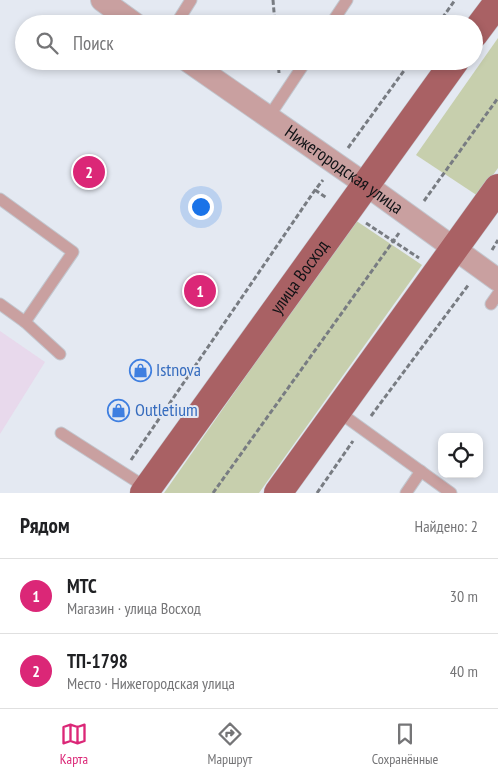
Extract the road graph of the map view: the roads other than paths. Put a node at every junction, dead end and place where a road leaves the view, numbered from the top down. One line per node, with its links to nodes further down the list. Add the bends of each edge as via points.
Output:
1 (102, 0): 5 (street)
2 (191, 0): 6 (lane)
3 (347, 0): 7 (lane)
4 (498, 2): 8 (main road)
5 (123, 15)
6 (182, 15)
7 (337, 15)
8 (483, 22)
9 (201, 70): 12 (street, Нижегородская улица)
10 (300, 70): 12 (lane)
11 (448, 70): 13 (main road, улица Восход)
12 (268, 118): 13 (street, Нижегородская улица)
13 (365, 184): 16 (street, Нижегородская улица); 24 (main road, улица Восход)
14 (498, 188): 16 (main road)
15 (0, 199): 19 (lane, via 73,252)
16 (455, 248): 17 (street, Нижегородская улица); 21 (main road)
17 (490, 274)
18 (0, 304): 19 (lane)
19 (25, 322): 20 (lane)
20 (60, 354)
21 (336, 410): 23 (lane); 25 (main road)
22 (61, 433): 24 (lane)
23 (421, 471): 26 (lane); 27 (lane)
24 (145, 490)
25 (278, 493)
26 (406, 493)
27 (450, 493)

